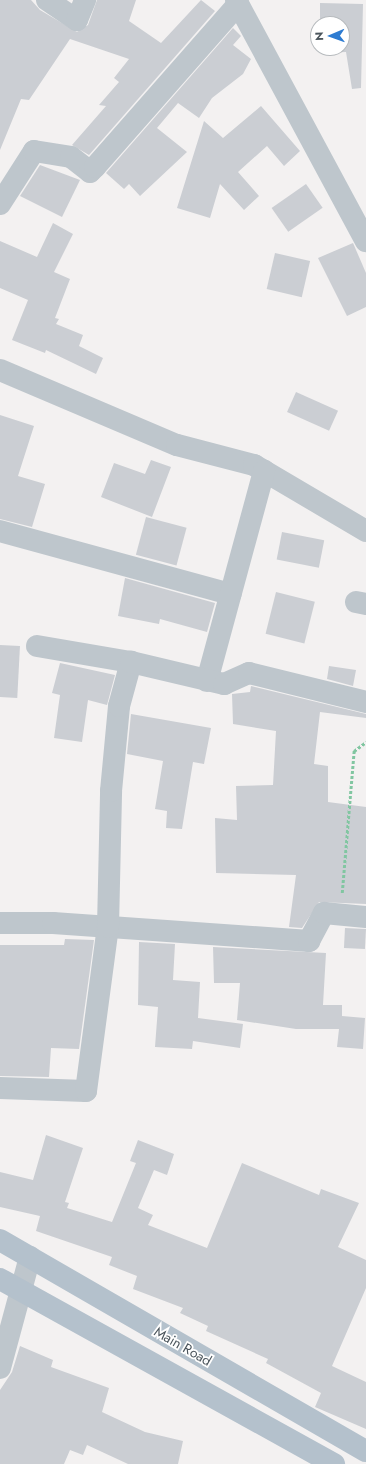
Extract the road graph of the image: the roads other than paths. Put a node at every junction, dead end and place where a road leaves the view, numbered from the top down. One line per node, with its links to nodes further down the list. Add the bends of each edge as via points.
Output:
1 (47, 0): 2 (street, via 77,20)
2 (85, 0)
3 (237, 2): 4 (street, via 90,172 71,157 34,152); 5 (street)
4 (0, 202)
5 (366, 241)
6 (0, 370): 7 (street, via 177,445 254,465)
7 (264, 471): 8 (street); 10 (street)
8 (366, 530)
9 (0, 531): 10 (street)
10 (231, 594): 13 (street)
11 (37, 646): 12 (street)
12 (131, 662): 13 (street); 17 (street, via 119,706 111,791)
13 (208, 681): 14 (street, via 224,684 249,673)
14 (366, 702)
15 (366, 917): 17 (street, via 340,912 324,913 309,941)
16 (0, 923): 17 (street)
17 (108, 927): 18 (street, via 86,1092)
18 (0, 1088)
19 (0, 1240): 20 (main road, Main Road)
20 (30, 1257): 22 (street); 24 (main road, Main Road)
21 (0, 1278): 22 (main road)
22 (20, 1290): 23 (street); 25 (main road)
23 (0, 1368)
24 (366, 1451)
25 (334, 1464)

